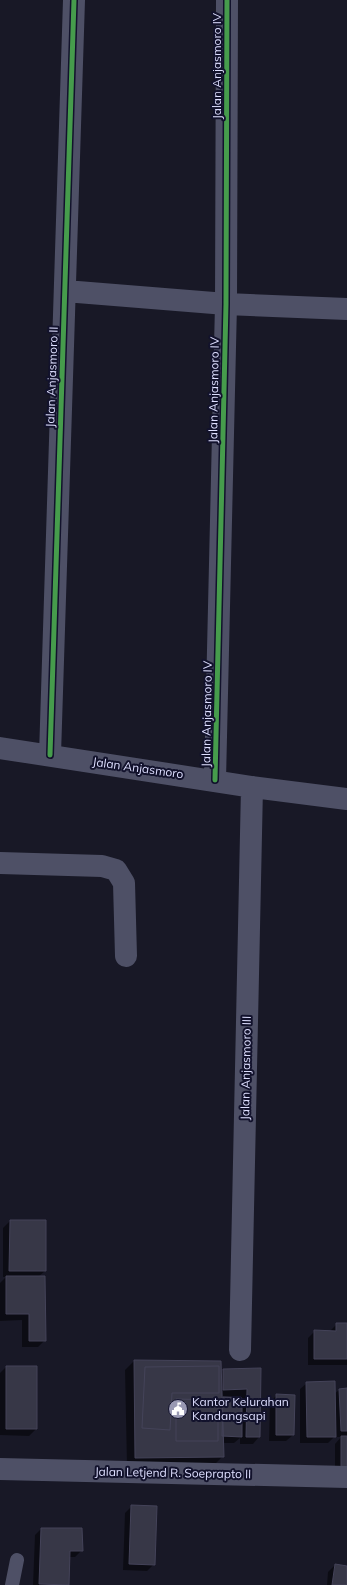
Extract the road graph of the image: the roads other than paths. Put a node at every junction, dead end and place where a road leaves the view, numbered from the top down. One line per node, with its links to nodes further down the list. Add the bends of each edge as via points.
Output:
1 (74, 0): 3 (street, Jalan Anjasmoro II)
2 (227, 0): 4 (street, Jalan Anjasmoro IV)
3 (65, 291): 4 (street); 7 (street, Jalan Anjasmoro II)
4 (226, 304): 5 (street); 8 (street, Jalan Anjasmoro IV)
5 (347, 309)
6 (0, 748): 7 (street, Jalan Anjasmoro)
7 (50, 755): 8 (street, Jalan Anjasmoro)
8 (215, 780): 9 (street, Jalan Anjasmoro)
9 (252, 787): 10 (street, Jalan Anjasmoro); 13 (street, Jalan Anjasmoro III)
10 (347, 799)
11 (0, 863): 12 (street, via 102,866 116,870 124,883)
12 (126, 956)
13 (240, 1350)
14 (0, 1469): 15 (street, Jalan Letjend R. Soeprapto II)
15 (347, 1477)
16 (17, 1560): 17 (lane)
17 (12, 1585)

